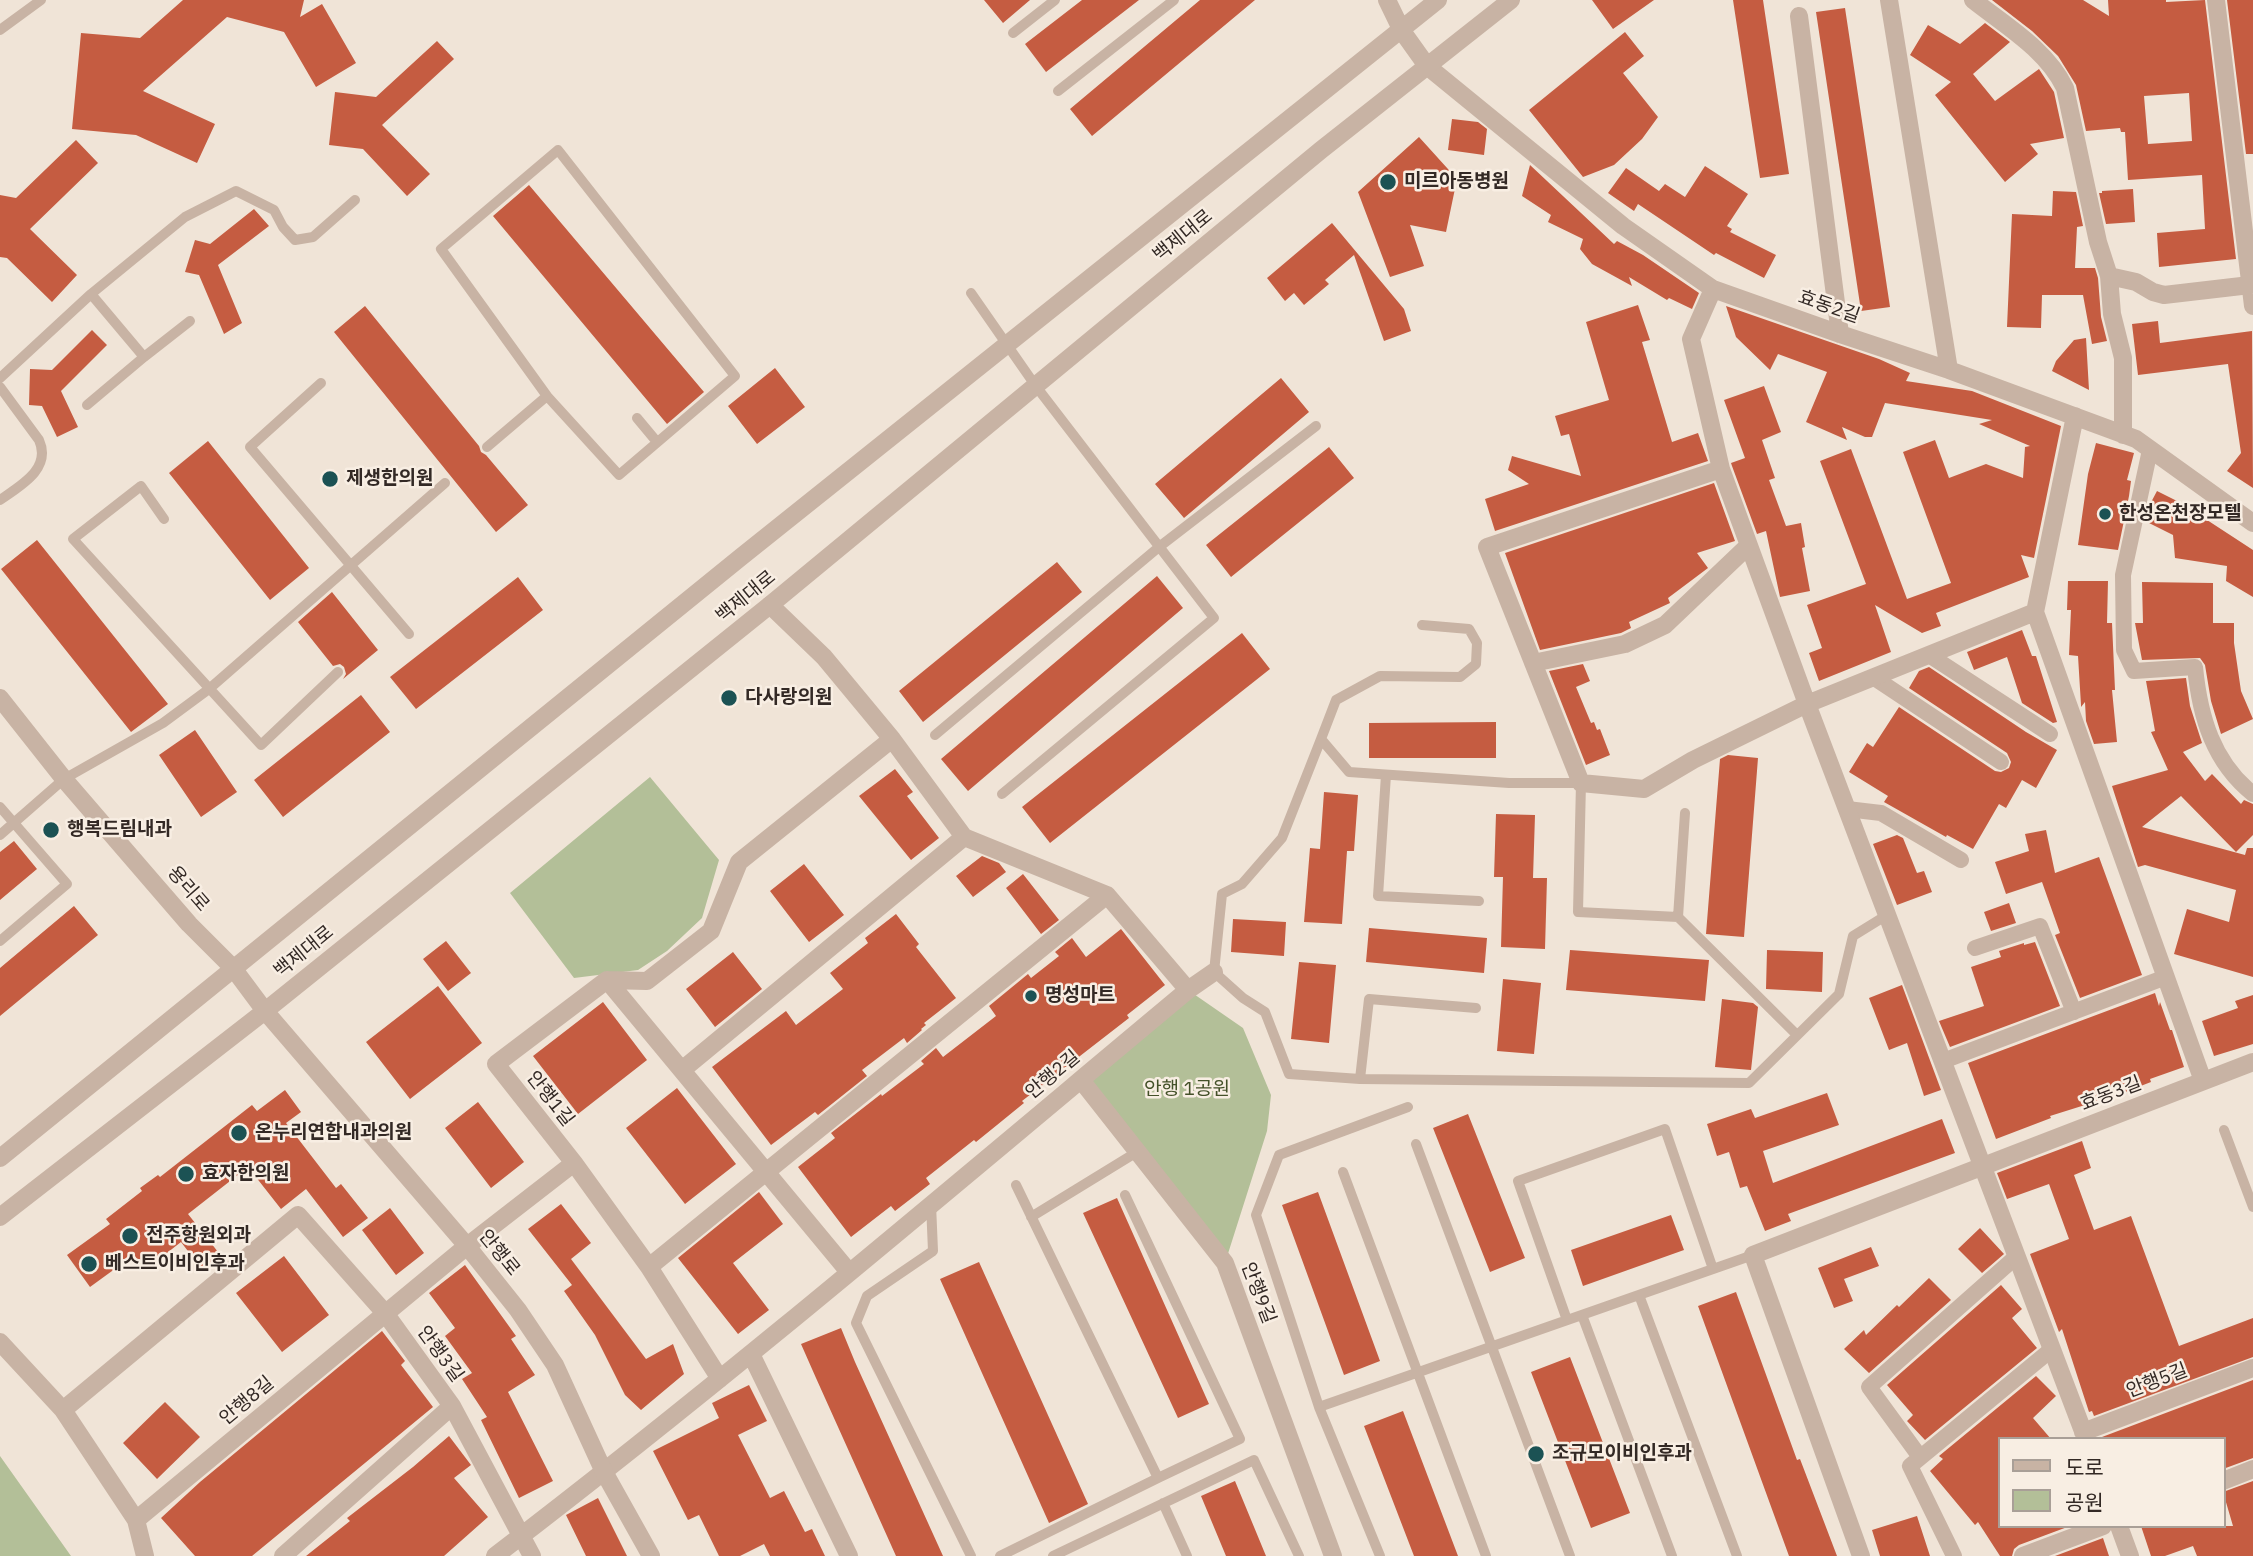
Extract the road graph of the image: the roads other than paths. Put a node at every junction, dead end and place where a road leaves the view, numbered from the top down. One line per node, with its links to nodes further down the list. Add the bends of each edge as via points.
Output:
1 (41, 0): 11 (lane)
2 (1055, 0): 13 (lane)
3 (1174, 0): 15 (lane)
4 (1387, 0): 12 (street, 효동2길)
5 (1438, 0): 12 (street, 백제대로)
6 (1511, 0): 14 (street, 백제대로)
7 (1889, 0): 28 (street)
8 (1973, 0): 18 (street, via 2053,66 2065,88)
9 (2216, 0): 17 (street)
10 (1799, 16): 25 (street)
11 (0, 30)
12 (1402, 31): 14 (street, 효동2길); 26 (street, 백제대로)
13 (1013, 33)
14 (1427, 66): 20 (street, 효동2길, via 1623,226); 31 (street, 백제대로)
15 (1058, 91)
16 (355, 200): 22 (lane, via 313,237 295,240 274,211 236,191 185,217)
17 (2247, 209): 19 (street)
18 (2109, 276): 19 (street, via 2164,295); 38 (street, via 2123,358)
19 (2250, 285): 23 (street)
20 (1713, 289): 25 (street, 효동2길); 42 (street, via 1691,339)
21 (971, 293): 26 (lane)
22 (91, 294): 27 (lane); 29 (lane)
23 (2253, 306)
24 (190, 321): 27 (lane)
25 (1840, 334): 28 (street, 효동2길)
26 (1007, 346): 31 (lane); 84 (street, 백제대로)
27 (144, 357): 34 (lane)
28 (1949, 370): 35 (street, 효동2길)
29 (0, 378)
30 (321, 383): 49 (lane, via 250,447)
31 (1035, 385): 48 (lane); 50 (street, 백제대로)
32 (0, 387): 44 (lane, via 43,449 35,473)
33 (547, 396): 39 (lane, via 619,475); 39 (lane, via 441,248 558,150 735,376); 40 (lane)
34 (87, 405)
35 (2075, 416): 38 (street, 효동2길); 51 (street)
36 (637, 418): 39 (lane)
37 (1317, 426): 48 (lane)
38 (2123, 435): 41 (street, 효동2길)
39 (657, 442)
40 (488, 447)
41 (2150, 450): 46 (street, 효동2길); 70 (street, via 2123,575 2124,650 2134,671 2195,667 2198,704 2209,736 2221,761)
42 (1721, 470): 47 (street); 55 (street, via 1487,547)
43 (445, 483): 49 (lane)
44 (0, 500)
45 (164, 519): 58 (lane, via 141,486 73,539)
46 (2253, 523)
47 (1748, 546): 55 (street, via 1664,625 1625,644); 60 (street)
48 (1159, 547): 62 (lane); 69 (lane, via 1214,618)
49 (350, 564): 53 (lane); 58 (lane)
50 (770, 605): 64 (street, via 824,657); 90 (street, 백제대로)
51 (2035, 612): 54 (street); 86 (street)
52 (1422, 625): 63 (lane, via 1469,629 1477,643 1476,664 1460,677 1380,676 1336,700)
53 (409, 634)
54 (1929, 655): 57 (street); 61 (street)
55 (1533, 663): 68 (street)
56 (338, 671): 58 (lane, via 261,745)
57 (1873, 677): 60 (street); 65 (street)
58 (209, 688): 67 (lane, via 163,723)
59 (0, 698): 67 (street, 용리로)
60 (1807, 704): 68 (street, via 1644,789); 72 (street)
61 (2050, 734)
62 (935, 735)
63 (1321, 738): 66 (lane, via 1349,772); 85 (lane, via 1282,838 1242,884 1222,894)
64 (892, 739): 76 (street); 87 (street, via 739,862 711,931 648,981)
65 (2001, 762)
66 (1386, 775): 68 (lane); 79 (lane, via 1378,896)
67 (64, 779): 74 (lane); 84 (street, 용리로)
68 (1581, 783): 81 (lane, via 1578,912)
69 (1002, 794)
70 (2253, 794)
71 (0, 807): 74 (lane)
72 (1847, 809): 77 (street, via 1881,813); 80 (street)
73 (1685, 813): 81 (lane)
74 (14, 823): 75 (lane); 82 (lane, via 67,884)
75 (0, 835)
76 (964, 837): 78 (street); 95 (street)
77 (1961, 860)
78 (1107, 895): 88 (street); 106 (street)
79 (1479, 901)
80 (1887, 915): 92 (lane, via 1853,936 1839,994); 93 (street)
81 (1678, 917): 92 (lane)
82 (0, 941)
83 (1975, 948): 91 (street, via 2040,926)
84 (233, 968): 90 (street, 용리로); 103 (street, 백제대로)
85 (1214, 972): 88 (street, 안행2길); 96 (lane, via 1265,1012 1289,1074)
86 (2166, 977): 91 (street); 98 (street)
87 (607, 980): 95 (street); 104 (street, 안행1길, via 496,1064)
88 (1188, 990): 97 (street, 안행2길)
89 (1476, 1008): 96 (lane, via 1369,999)
90 (265, 1011): 112 (street, 백제대로); 114 (street, 안행로)
91 (2074, 1012): 93 (street)
92 (1797, 1035): 96 (lane, via 1749,1083)
93 (1944, 1061): 105 (street)
94 (2253, 1062): 98 (street, 효동3길)
95 (682, 1070): 106 (street)
96 (1360, 1079)
97 (1081, 1080): 102 (street, 안행9길); 110 (street, 안행2길)
98 (2203, 1081): 105 (street, 효동3길)
99 (1408, 1107): 132 (lane, via 1279,1155 1256,1215)
100 (2224, 1130): 111 (lane)
101 (1416, 1144): 125 (lane)
102 (1137, 1152): 113 (lane); 156 (street, 안행9길, via 1224,1263)
103 (0, 1158)
104 (574, 1163): 114 (street); 117 (street)
105 (1983, 1166): 115 (street, 효동3길); 116 (street)
106 (766, 1172): 117 (street); 119 (street)
107 (1343, 1172): 129 (lane)
108 (1016, 1185): 113 (lane)
109 (1125, 1195): 138 (lane, via 1240,1439)
110 (931, 1204): 119 (street, 안행2길); 151 (lane, via 933,1251 867,1296 856,1323)
111 (2253, 1207)
112 (0, 1217)
113 (1031, 1217): 138 (lane)
114 (467, 1246): 121 (street, 안행8길); 137 (street, 안행로, via 555,1365)
115 (1753, 1255): 118 (lane); 162 (street)
116 (2017, 1256): 126 (street); 135 (street, via 1869,1387)
117 (649, 1267): 130 (street)
118 (1713, 1269): 120 (lane); 123 (lane, via 1665,1129 1518,1181)
119 (849, 1272): 127 (street, 안행2길)
120 (1639, 1295): 122 (lane); 161 (lane)
121 (385, 1313): 131 (street, 안행3길); 133 (street, 안행3길, via 298,1215); 141 (street, 안행8길)
122 (1582, 1315): 123 (lane); 160 (lane)
123 (1567, 1320): 125 (lane)
124 (0, 1342): 133 (street)
125 (1492, 1347): 129 (lane); 159 (lane)
126 (2052, 1349): 134 (street); 135 (street)
127 (751, 1354): 130 (street, 안행2길); 150 (street)
128 (2253, 1368): 134 (street, 안행5길)
129 (1418, 1373): 132 (lane); 158 (lane)
130 (720, 1379): 137 (street, 안행2길)
131 (452, 1406): 144 (street, 안행3길); 146 (street)
132 (1319, 1407): 157 (lane)
133 (63, 1410): 141 (street)
134 (2085, 1435)
135 (1920, 1457): 163 (street, via 1910,1466)
136 (2253, 1469): 139 (street)
137 (604, 1472): 144 (street); 149 (street, 안행로)
138 (1158, 1478): 152 (lane)
139 (2225, 1480)
140 (1163, 1503): 153 (lane); 154 (lane); 155 (lane, via 1254,1460)
141 (136, 1521): 145 (street)
142 (2098, 1528): 164 (street)
143 (2120, 1528): 165 (street)
144 (522, 1535): 147 (street); 148 (street, 안행3길)
145 (145, 1556)
146 (284, 1556)
147 (495, 1556)
148 (532, 1556)
149 (651, 1556)
150 (849, 1556)
151 (971, 1556)
152 (1000, 1556)
153 (1053, 1556)
154 (1187, 1556)
155 (1299, 1556)
156 (1333, 1556)
157 (1380, 1556)
158 (1486, 1556)
159 (1570, 1556)
160 (1672, 1556)
161 (1737, 1556)
162 (1861, 1556)
163 (1954, 1556)
164 (2023, 1556)
165 (2130, 1556)

